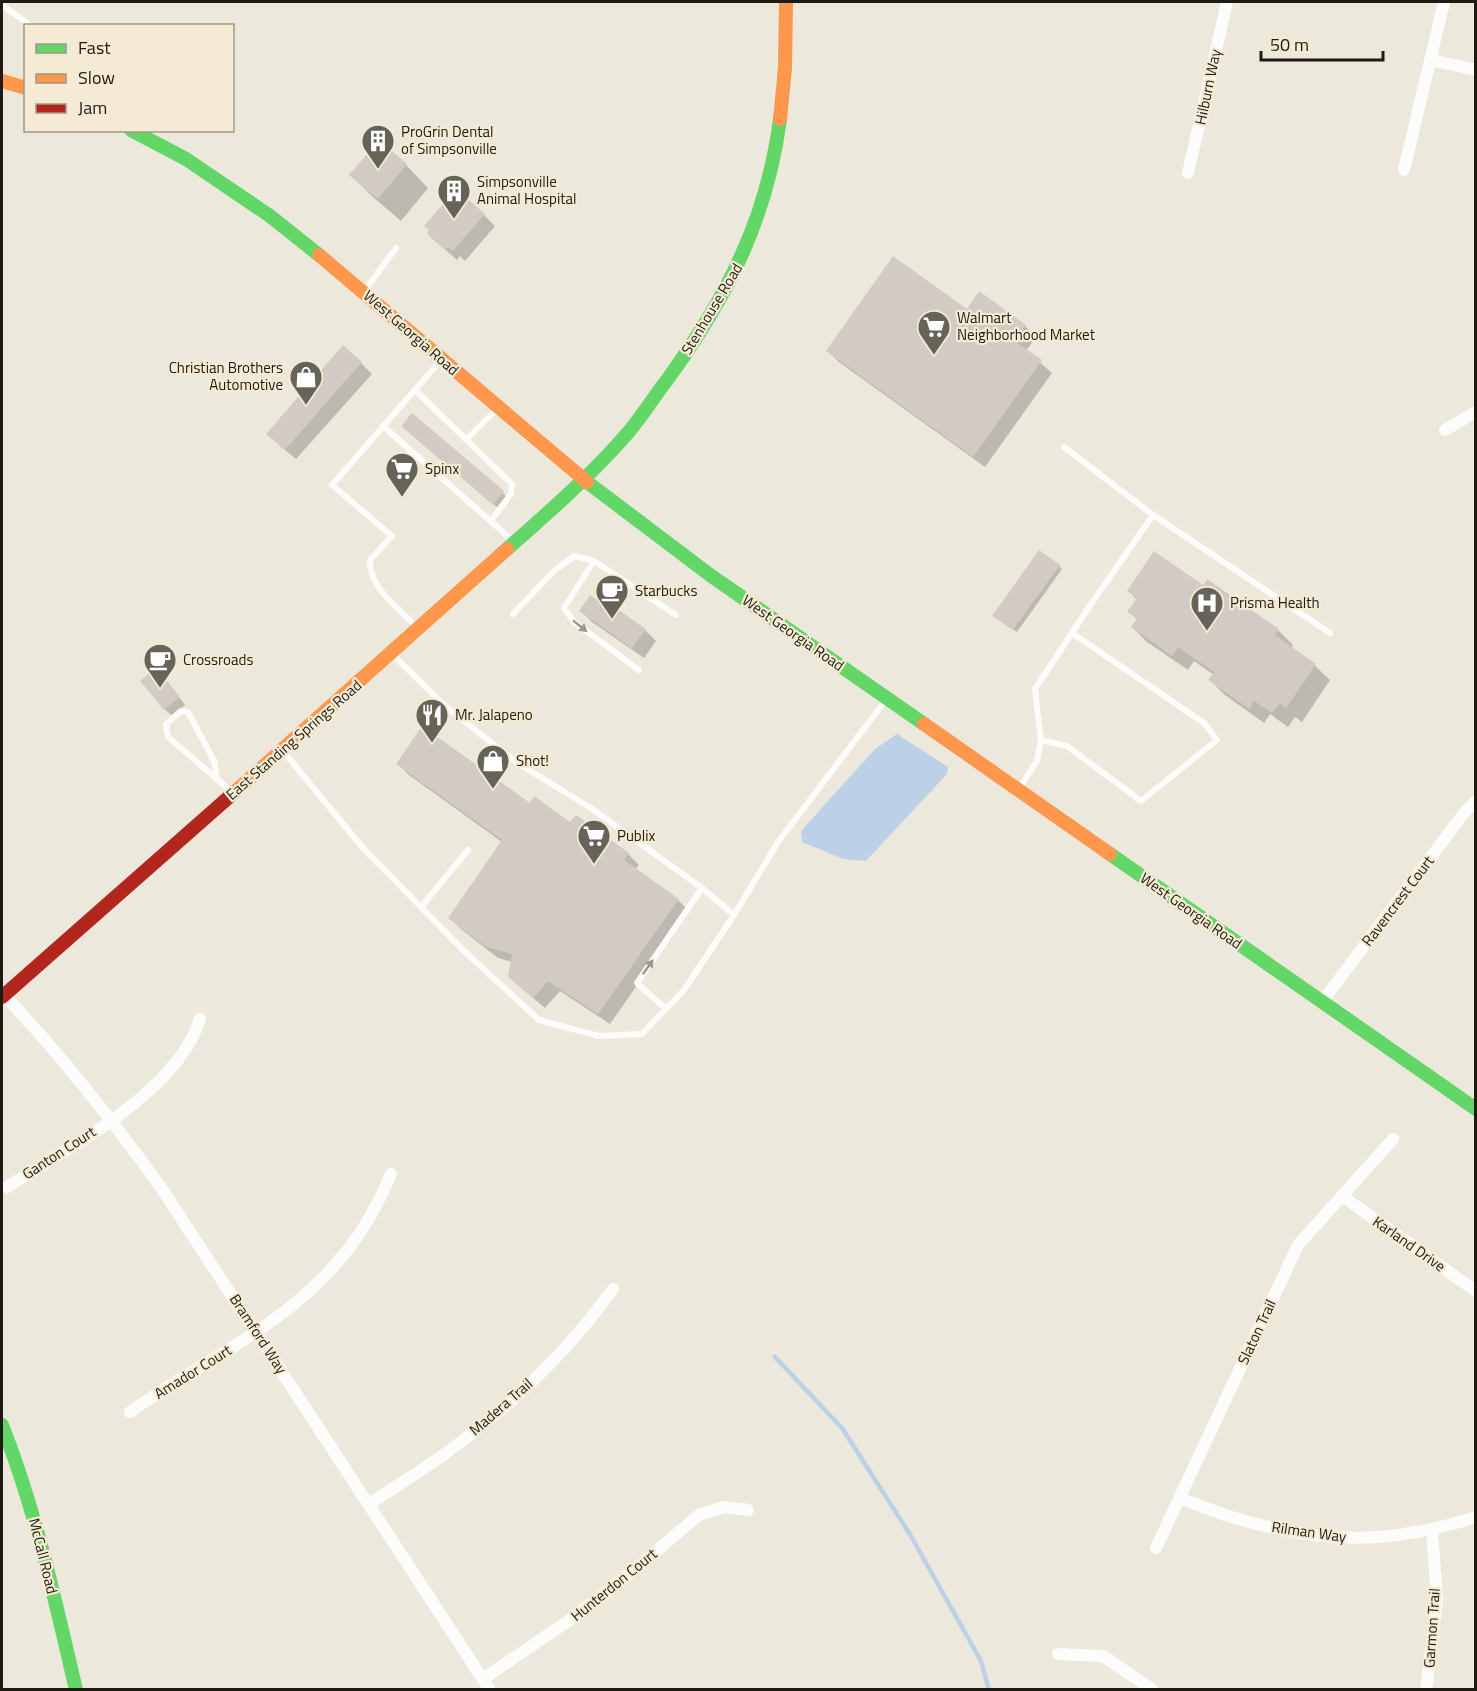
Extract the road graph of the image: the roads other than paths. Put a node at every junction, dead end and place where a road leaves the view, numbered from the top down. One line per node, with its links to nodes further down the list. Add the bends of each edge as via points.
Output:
1 (786, 2): 23 (main road, Stenhouse Road, via 783,103 761,212 742,258 717,307 677,367 627,433)
2 (1227, 2): 12 (street, Hilburn Way)
3 (1444, 2): 6 (street)
4 (2, 5): 5 (lane)
5 (28, 24)
6 (1431, 60): 7 (street); 11 (street)
7 (1476, 70)
8 (2, 81): 9 (main road)
9 (24, 87)
10 (135, 132): 14 (main road, West Georgia Road, via 213,176 270,216)
11 (1404, 170)
12 (1188, 173)
13 (396, 248): 14 (lane)
14 (364, 292): 15 (main road, West Georgia Road)
15 (442, 359): 16 (lane); 17 (main road, West Georgia Road)
16 (415, 390): 19 (lane); 21 (lane)
17 (499, 408): 21 (lane); 23 (main road, West Georgia Road)
18 (1476, 412): 20 (street)
19 (383, 426): 25 (lane); 30 (lane, via 332,485 392,536 370,560 369,572 379,588)
20 (1444, 430)
21 (466, 440): 25 (lane, via 512,484 511,494)
22 (1064, 447): 24 (lane)
23 (583, 479): 26 (main road, East Standing Springs Road); 35 (main road, West Georgia Road, via 710,575)
24 (1153, 515): 31 (lane); 32 (lane)
25 (491, 521): 26 (lane)
26 (514, 542): 30 (main road, East Standing Springs Road)
27 (594, 561): 28 (lane, via 574,556); 29 (lane); 34 (lane, one-way to 34, via 564,608 574,622)
28 (513, 614)
29 (676, 615)
30 (418, 628): 33 (main road, East Standing Springs Road)
31 (1072, 633): 36 (lane, via 1035,689); 36 (lane, via 1204,723 1217,740 1141,801 1067,746)
32 (1330, 633)
33 (392, 654): 37 (main road, East Standing Springs Road); 43 (lane, via 447,707 519,764 591,808)
34 (639, 670)
35 (887, 698): 39 (main road, West Georgia Road); 45 (lane, via 778,842)
36 (1041, 740): 39 (lane, via 1037,761)
37 (283, 751): 40 (main road, East Standing Springs Road); 44 (lane, via 363,848)
38 (217, 779): 38 (lane, via 168,737 166,724 181,711 188,712 214,761); 40 (lane)
39 (1019, 790): 47 (main road, West Georgia Road)
40 (233, 793): 46 (main road, East Standing Springs Road)
41 (1476, 801): 47 (street, Ravencrest Court)
42 (468, 850): 44 (lane)
43 (702, 888): 45 (lane); 48 (lane, one-way to 43, via 637,983)
44 (421, 907): 48 (lane, via 539,1020 599,1036 642,1034)
45 (734, 915): 48 (lane, via 684,990)
46 (3, 996): 51 (street, Bramford Way, via 58,1054)
47 (1322, 1002): 50 (main road, West Georgia Road)
48 (666, 1009)
49 (200, 1019): 51 (street, Ganton Court, via 172,1068)
50 (1476, 1110)
51 (112, 1120): 54 (street, Ganton Court); 58 (street, Bramford Way)
52 (1394, 1139): 55 (street, Slaton Trail)
53 (392, 1174): 58 (street, Amador Court, via 378,1204 345,1254 316,1285)
54 (7, 1187)
55 (1342, 1196): 57 (street, Karland Drive); 61 (street, Slaton Trail, via 1298,1245)
56 (613, 1289): 62 (street, Madera Trail, via 554,1359 502,1409 446,1453)
57 (1476, 1291)
58 (256, 1331): 59 (street, Amador Court); 62 (street, Bramford Way)
59 (130, 1412)
60 (2, 1425): 69 (main road, McCall Road, via 35,1522)
61 (1180, 1498): 65 (street, Rilman Way, via 1243,1521 1338,1539 1396,1537); 66 (street, Slaton Trail)
62 (369, 1504): 68 (street, Bramford Way)
63 (748, 1510): 68 (street, Hunterdon Court, via 723,1507 699,1515 627,1576)
64 (1476, 1517): 65 (street, Rilman Way)
65 (1432, 1530): 71 (street, Garmon Trail, via 1437,1599)
66 (1156, 1548)
67 (1058, 1654): 70 (street, via 1102,1656)
68 (486, 1684)
69 (76, 1689)
70 (1153, 1689)
71 (1426, 1689)

